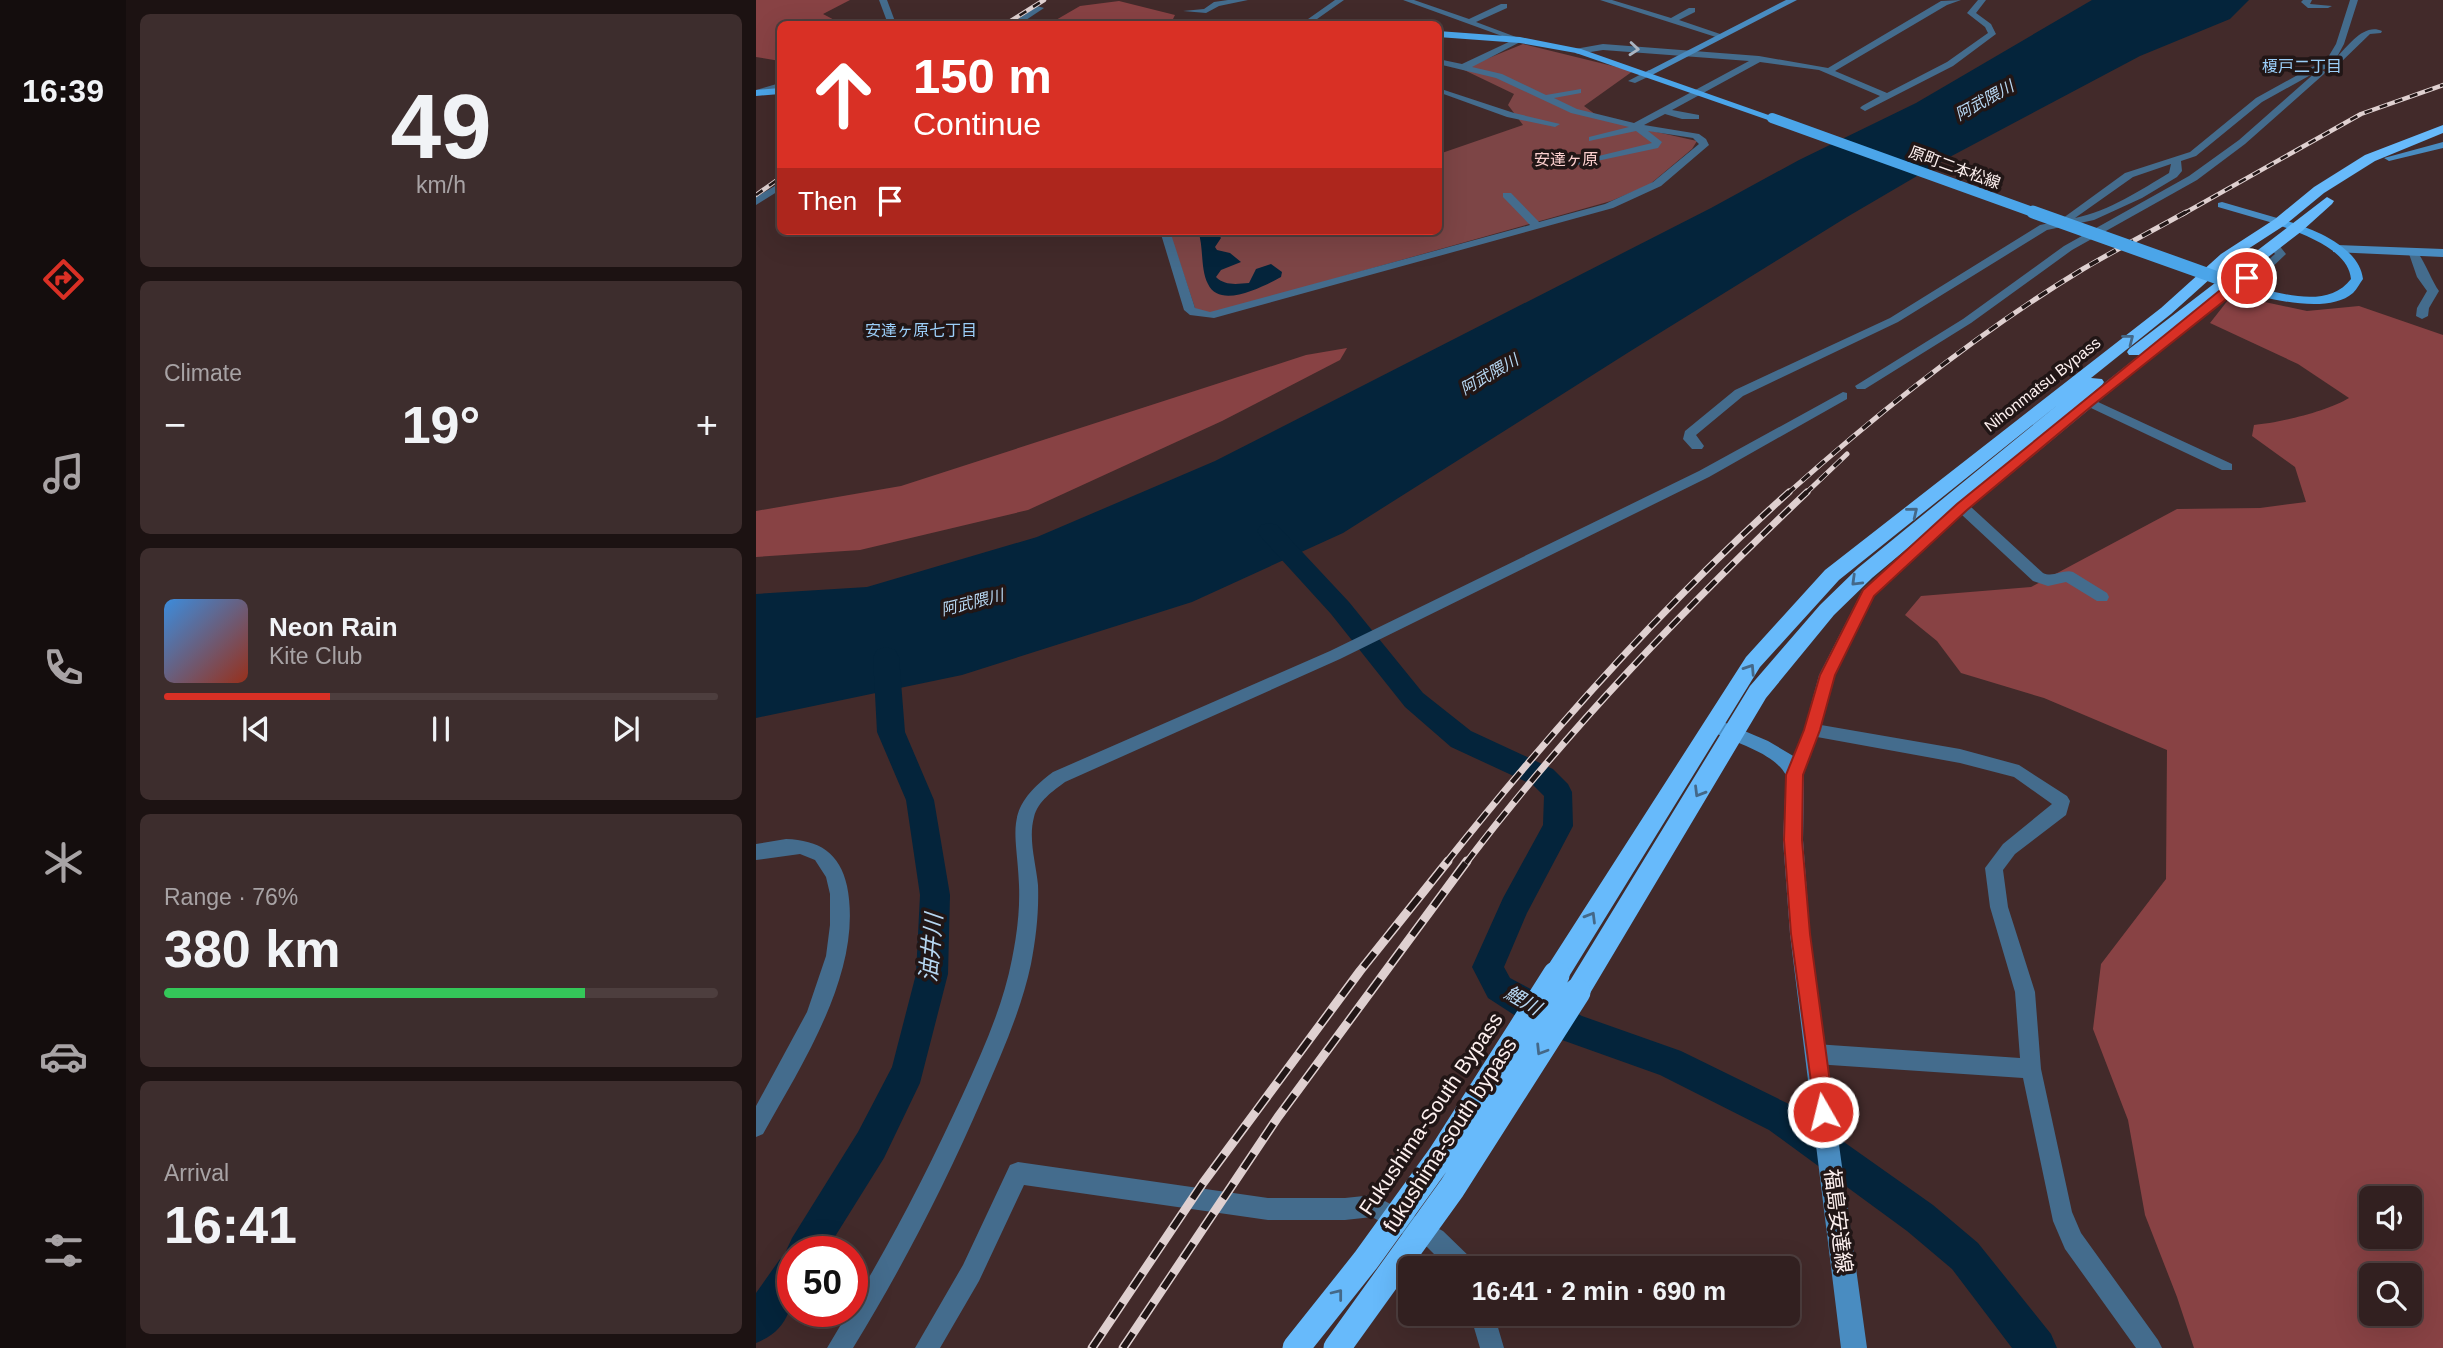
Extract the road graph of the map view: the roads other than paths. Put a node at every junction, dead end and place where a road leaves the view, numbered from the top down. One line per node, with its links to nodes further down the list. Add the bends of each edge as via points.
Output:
1 (883, 0): 19 (street)
2 (1244, 0): 18 (street, via 1217,4 1202,12)
3 (1340, 0): 21 (street)
4 (1407, 0): 22 (street)
5 (1604, 0): 13 (street)
6 (1645, 0): 13 (street)
7 (1793, 0): 26 (street)
8 (1957, 0): 12 (street)
9 (1982, 0): 45 (street, via 1971,13 1992,34 1950,64)
10 (2308, 0): 15 (street, via 2308,6)
11 (2354, 0): 32 (street, via 2340,44)
12 (1942, 1): 35 (street)
13 (1628, 4): 23 (street)
14 (1504, 6): 22 (street)
15 (2328, 6)
16 (1040, 8): 20 (street)
17 (1692, 10): 23 (street)
18 (1187, 11)
19 (891, 21)
20 (1020, 21)
21 (1309, 21)
22 (1471, 21): 27 (street)
23 (1671, 21): 26 (street)
24 (2378, 31): 57 (street, via 2368,32 2336,62 2259,100 2199,150)
25 (1442, 34): 27 (main road, 原町二本松線)
26 (1721, 36): 30 (street)
27 (1520, 40): 28 (main road, 原町二本松線); 34 (street)
28 (1578, 51): 30 (street, one-way to 30, via 1603,47); 37 (main road, 原町二本松線)
29 (1780, 52): 31 (street)
30 (1689, 53): 31 (street); 37 (street)
31 (1763, 59): 35 (street); 43 (street)
32 (2329, 61)
33 (1442, 62): 34 (street)
34 (1464, 66): 46 (street, via 1499,76)
35 (1828, 71): 45 (street)
36 (2321, 72): 73 (street, via 2242,142 2193,178 2068,248 1967,321)
37 (1649, 73): 38 (street); 43 (main road, 原町二本松線)
38 (1632, 81)
39 (777, 87): 44 (street)
40 (1577, 90): 46 (street)
41 (777, 91): 44 (main road)
42 (1442, 91): 50 (street, via 1534,122)
43 (1699, 91): 48 (street); 64 (main road, 原町二本松線, bridge)
44 (757, 93)
45 (1887, 96): 47 (street)
46 (1542, 98): 51 (street)
47 (1865, 108)
48 (1663, 110): 49 (street); 51 (street)
49 (1696, 117)
50 (1555, 124)
51 (1637, 127): 54 (street); 58 (street, via 1657,142 1656,146); 65 (street, via 1696,136 1703,145 1655,186 1609,206)
52 (2443, 128): 56 (highway, Nihonmatsu Bypass)
53 (2443, 136): 56 (highway, Nihonmatsu Bypass)
54 (1592, 139)
55 (2443, 145): 56 (street)
56 (2387, 154): 63 (highway, Nihonmatsu Bypass, via 2319,190); 66 (highway, Nihonmatsu Bypass)
57 (2176, 161): 64 (street, via 2120,181); 76 (street, via 2173,175 2138,196 2085,220 2044,227 1894,320 1739,393 1690,434)
58 (1581, 163)
59 (777, 188): 61 (street)
60 (1507, 195): 65 (street)
61 (756, 202)
62 (2222, 205): 63 (street)
63 (2280, 222): 66 (main road, 原町二本松線); 80 (highway, Nihonmatsu Bypass, one-way to 63, via 1753,662 1832,575 2166,311 2226,257)
64 (2062, 223): 69 (main road, 原町二本松線, bridge, via 2243,288 2298,298 2339,295 2351,288 2356,276 2353,264)
65 (1537, 226): 67 (street, via 1210,316 1190,310)
66 (2297, 228): 68 (highway, Nihonmatsu Bypass); 69 (main road, 原町二本松線)
67 (1167, 235)
68 (2274, 246): 75 (street, via 2281,254 2263,274 2228,290); 82 (highway, Nihonmatsu Bypass, one-way to 82, via 2102,377 1865,573 1790,651)
69 (2337, 249): 70 (street)
70 (2413, 251): 71 (street); 72 (street, via 2433,291)
71 (2443, 253)
72 (2422, 316)
73 (1861, 386)
74 (1843, 396): 92 (street, via 1716,467 1335,655 1042,787 1024,814 1022,841 1029,898 1021,964 1004,1021 934,1179)
75 (2088, 402): 77 (street); 78 (street)
76 (1697, 446)
77 (2227, 467)
78 (1962, 507): 79 (street, via 2038,577 2048,581 2068,576); 81 (street, via 1868,593 1828,675)
79 (2102, 597)
80 (1711, 725): 82 (street); 85 (highway, Fukushima-South Bypass, one-way to 80)
81 (1812, 730): 83 (street); 87 (street, via 1960,756 2019,772 2061,801 2060,810 2008,849 1994,868 1999,907 2025,992)
82 (1734, 733): 83 (street, via 1788,762); 85 (highway, fukushima-south bypass, one-way to 85)
83 (1795, 775): 86 (street, 福島安達線, via 1793,840)
84 (756, 852): 88 (street, via 794,845 823,855 837,879 842,923 827,986)
85 (1566, 983): 94 (highway, Fukushima-South Bypass, one-way to 85, bridge, via 1366,1260); 95 (highway, fukushima-south bypass, one-way to 95, bridge, via 1452,1188)
86 (1815, 1054): 87 (street); 96 (street, 福島安達線)
87 (2031, 1069): 97 (street, via 2061,1213 2073,1241)
88 (756, 1127)
89 (1453, 1256): 93 (street, via 1435,1239 1373,1206 1268,1209 1018,1173 971,1273)
90 (1484, 1326): 91 (street)
91 (1488, 1345)
92 (839, 1348)
93 (927, 1348)
94 (1296, 1348)
95 (1337, 1348)
96 (1854, 1348)
97 (2150, 1348)

